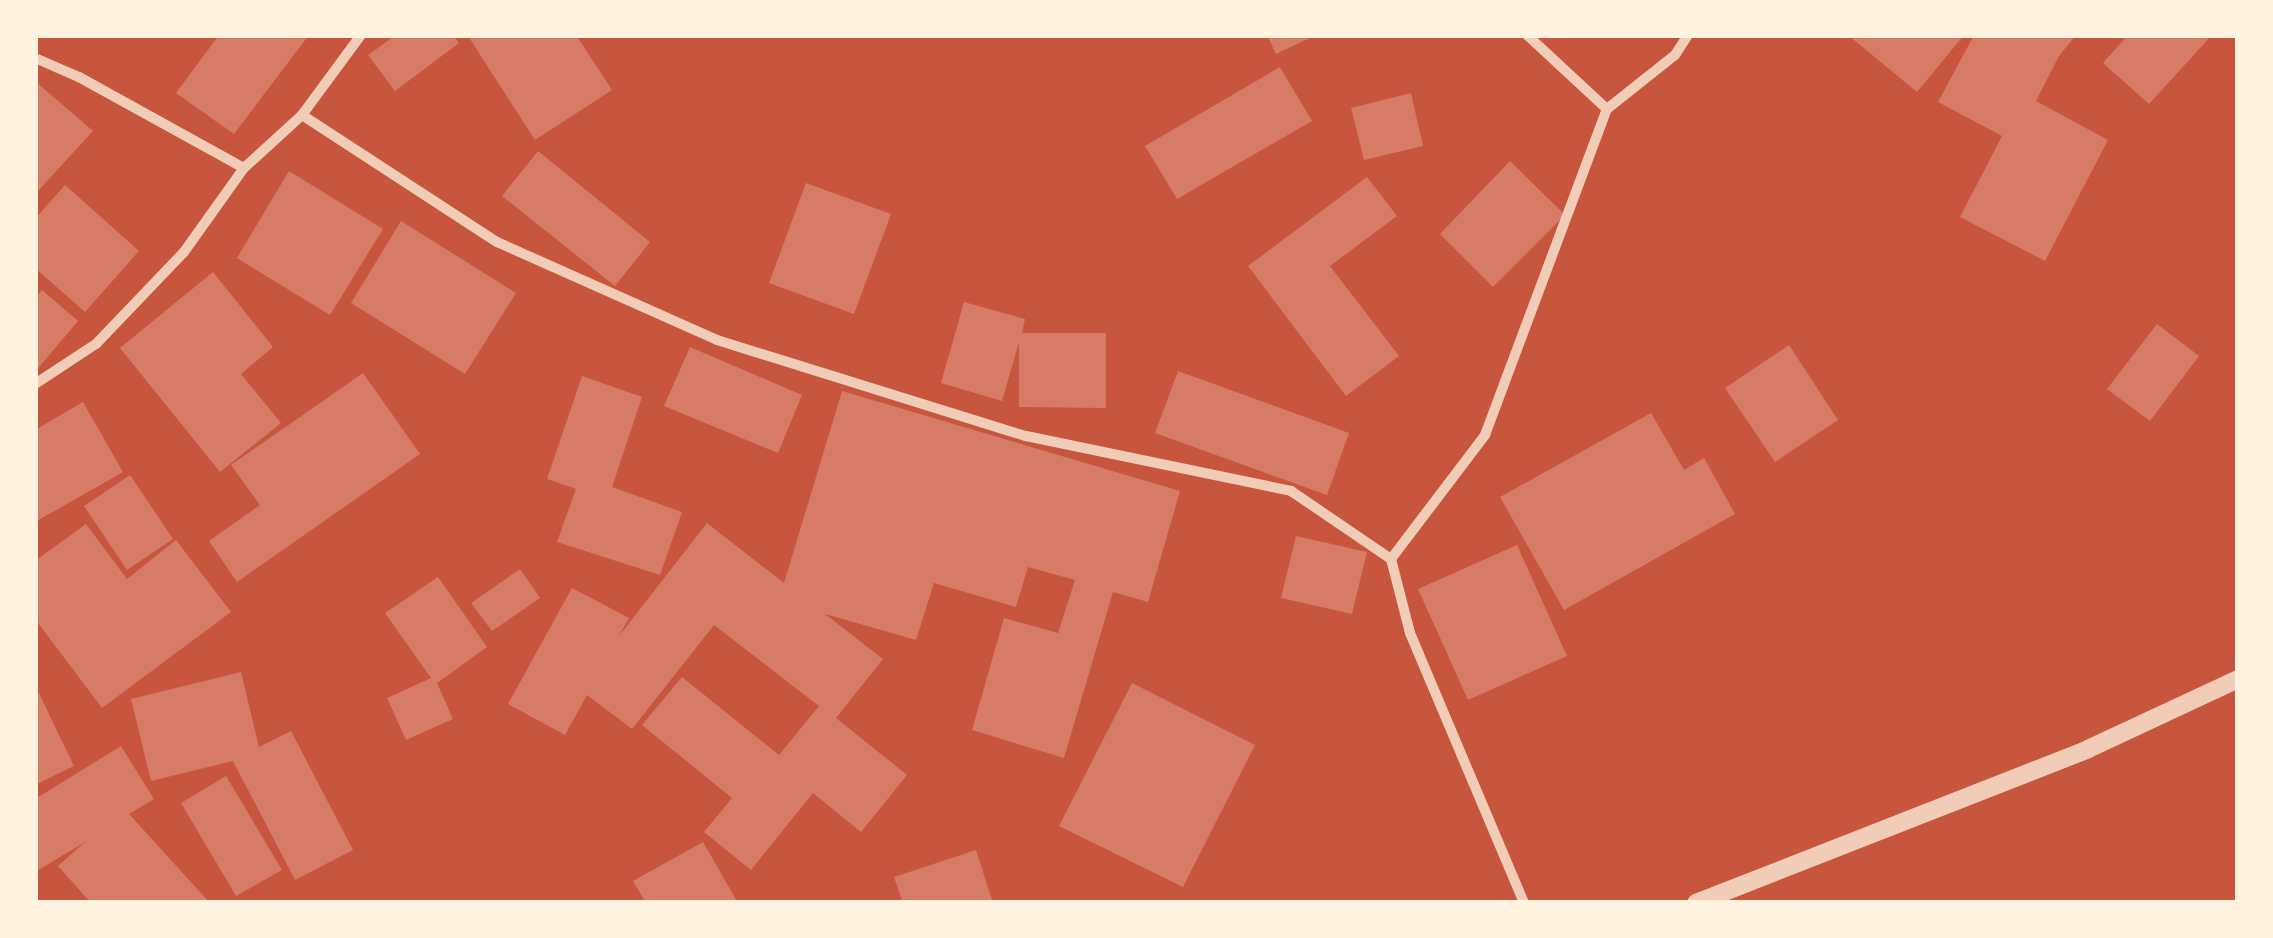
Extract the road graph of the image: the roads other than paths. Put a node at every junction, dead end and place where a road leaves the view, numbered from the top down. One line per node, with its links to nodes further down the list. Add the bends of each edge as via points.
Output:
1 (361, 35): 6 (street)
2 (1528, 35): 5 (street)
3 (1688, 35): 5 (street, via 1675,55)
4 (35, 58): 7 (street)
5 (1607, 109): 9 (street, via 1485,435)
6 (302, 115): 7 (street); 9 (street, via 497,242 718,340 1026,436 1290,491)
7 (244, 168): 8 (street, via 184,252 96,344)
8 (35, 384)
9 (1391, 558): 11 (street, via 1410,633)
10 (2238, 679): 12 (street, via 2088,749)
11 (1524, 903)
12 (1696, 903)

